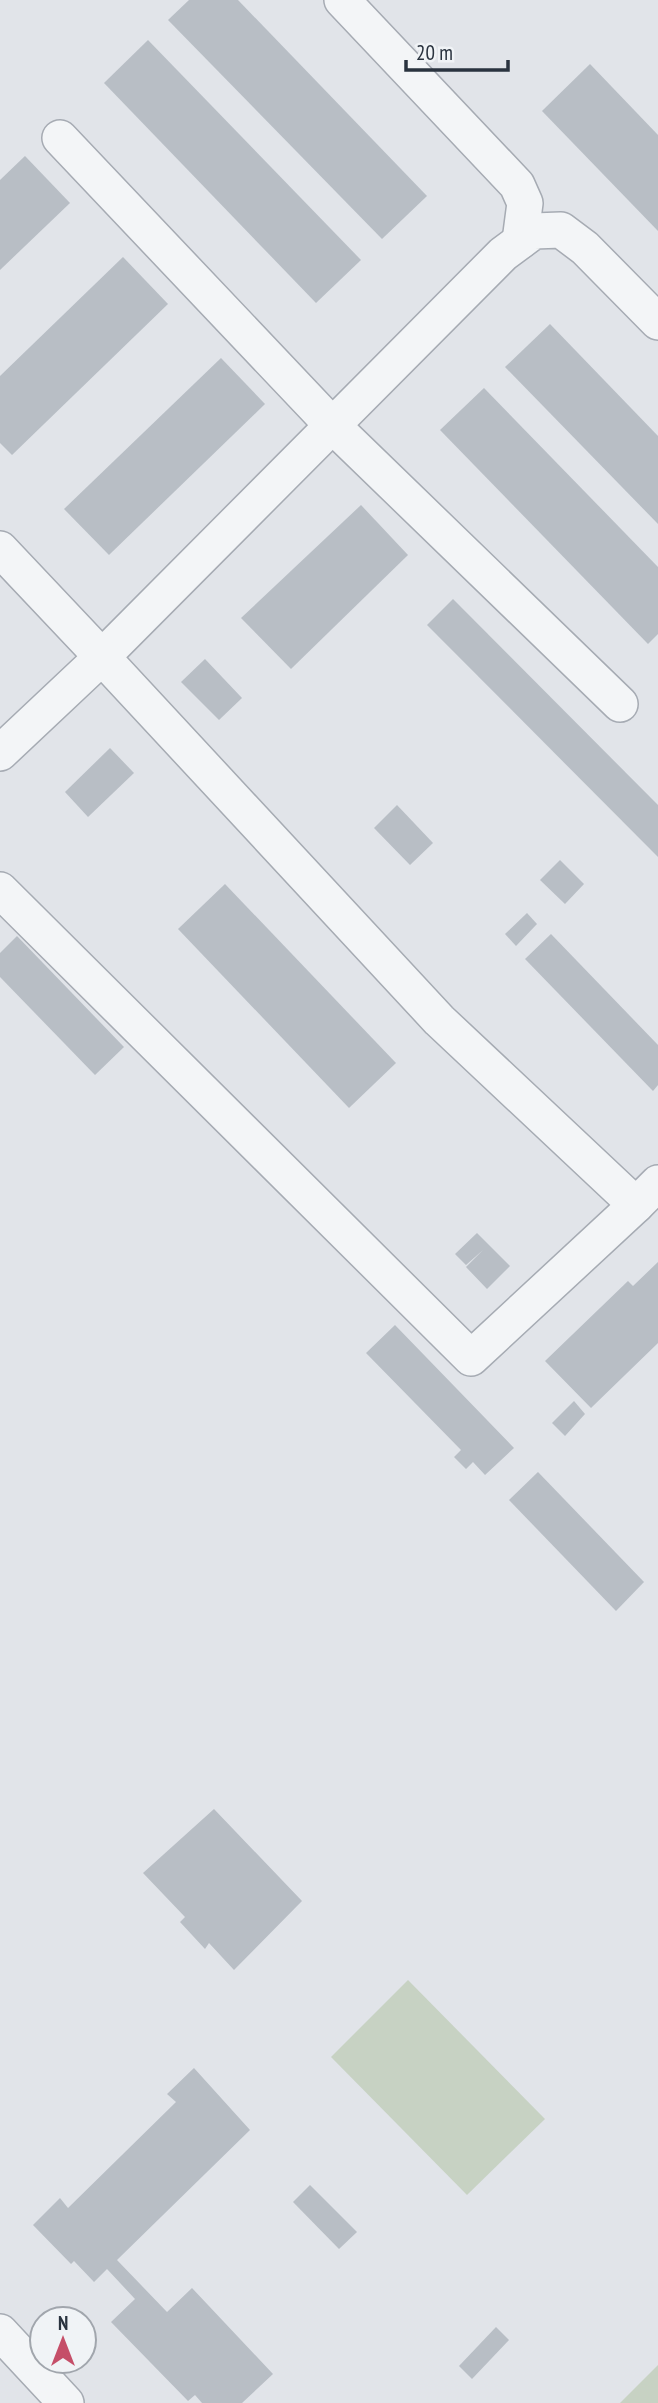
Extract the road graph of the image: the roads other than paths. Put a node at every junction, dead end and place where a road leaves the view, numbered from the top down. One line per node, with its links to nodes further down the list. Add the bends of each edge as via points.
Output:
1 (342, 0): 3 (street, via 517,184 525,203)
2 (60, 138): 5 (street)
3 (520, 241): 4 (street, via 534,231 561,230); 5 (street)
4 (658, 322)
5 (332, 425): 7 (street); 8 (street)
6 (0, 549): 7 (street)
7 (102, 657): 9 (street); 11 (street, via 439,1020)
8 (620, 704)
9 (0, 753)
10 (0, 890): 11 (street, via 471,1358)
11 (647, 1194)
12 (0, 2332): 13 (street)
13 (66, 2403)

